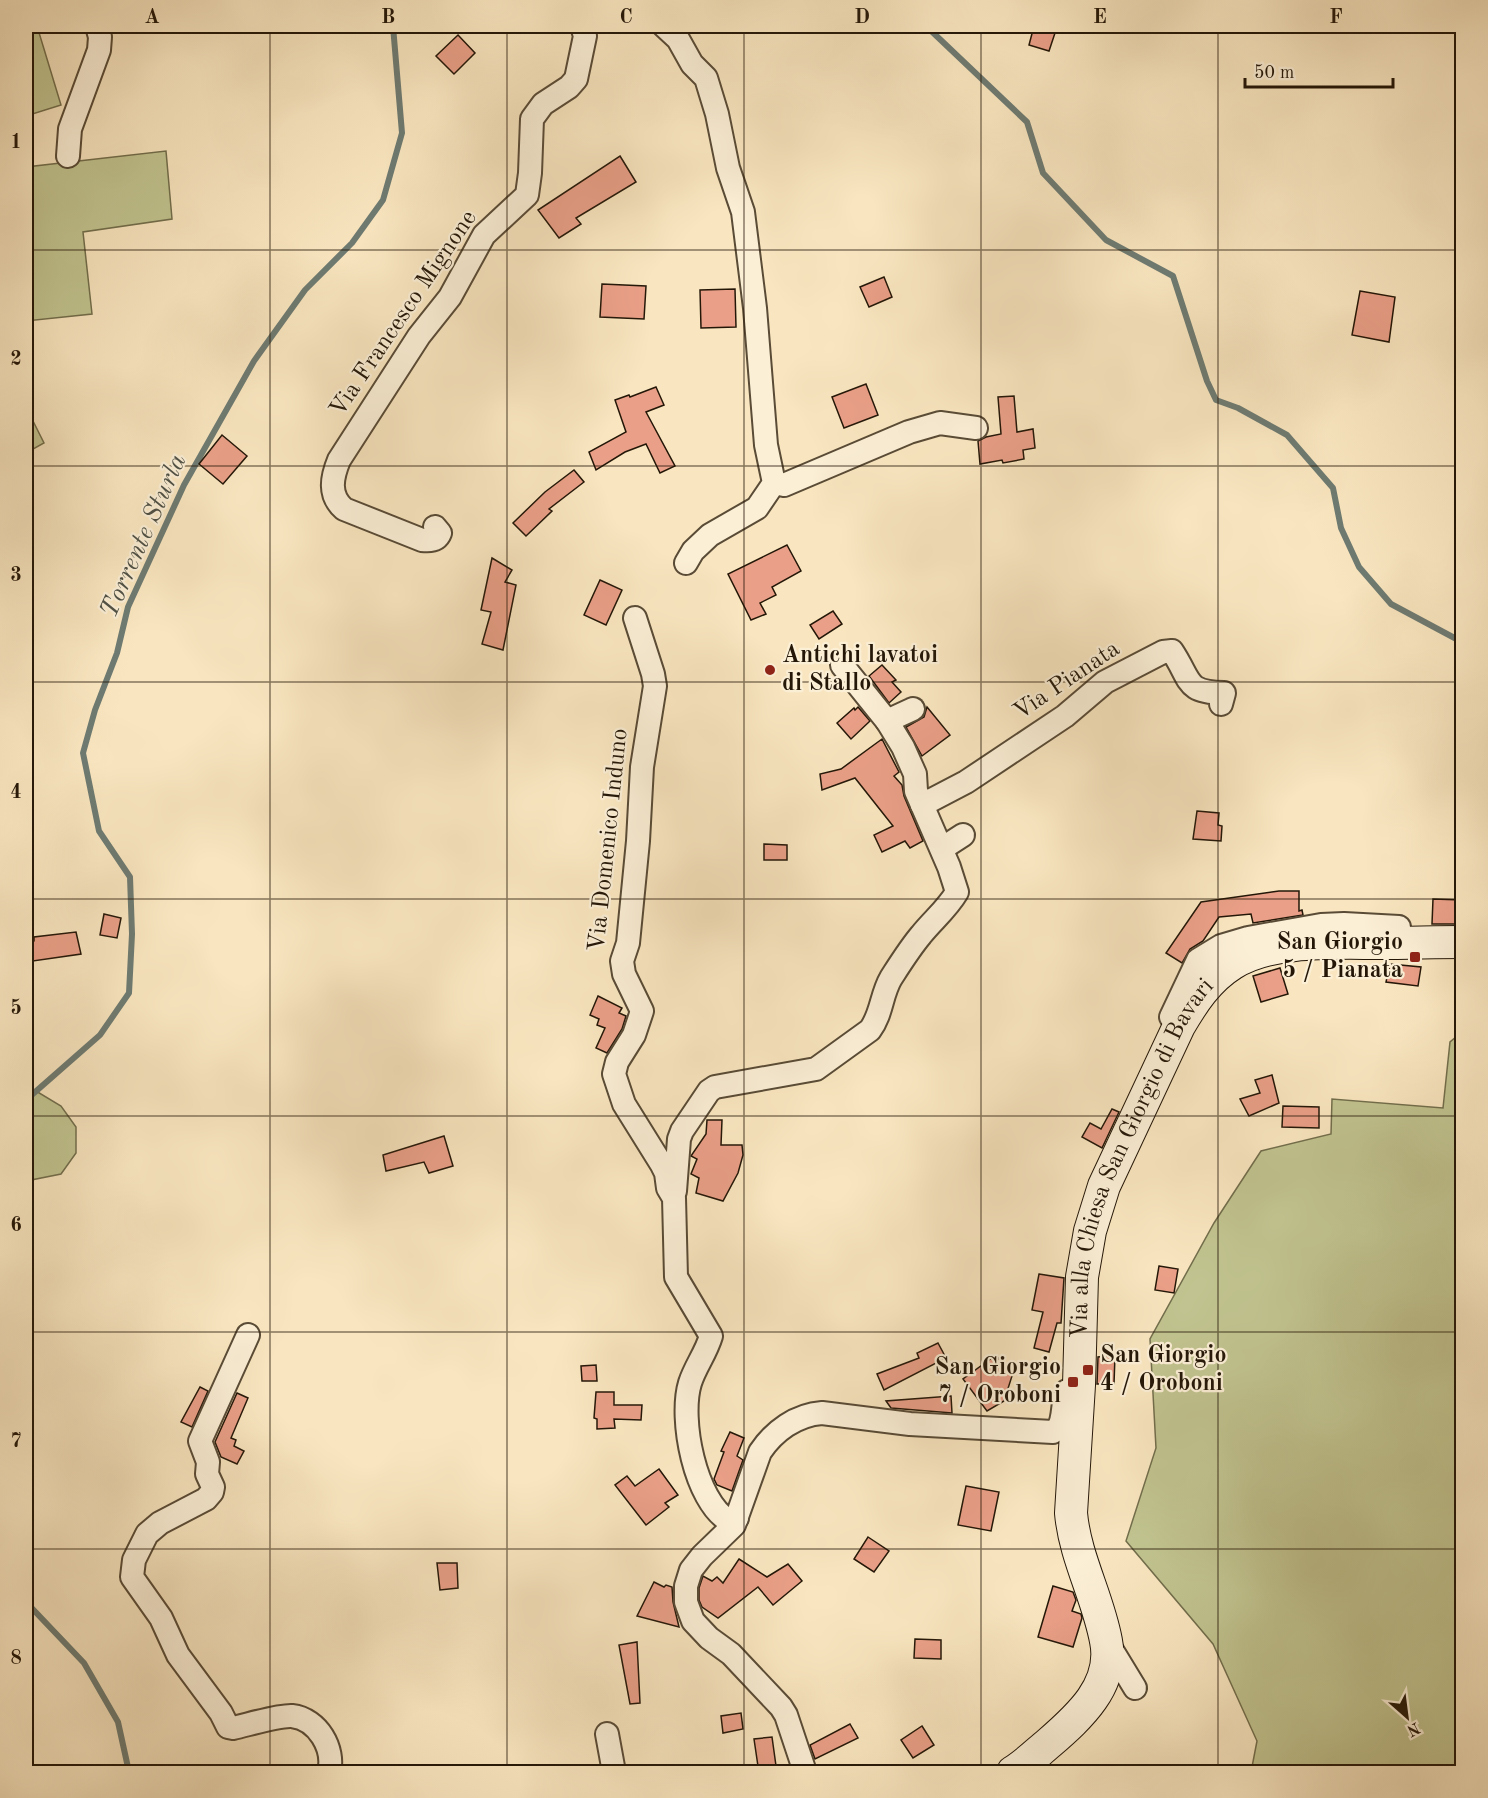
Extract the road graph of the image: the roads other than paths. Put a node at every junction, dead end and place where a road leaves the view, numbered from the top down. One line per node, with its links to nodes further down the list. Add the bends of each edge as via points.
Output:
1 (97, 26): 4 (street, via 99,50 69,129)
2 (582, 26): 7 (street, Via Francesco Mignone, via 585,36 576,79 543,104 532,119 527,195 484,235 450,297 419,336 334,472 333,491 344,509 422,540 438,537 440,533)
3 (664, 26): 6 (street, via 706,78 743,212 756,308 766,445)
4 (69, 156)
5 (976, 428): 6 (street, via 940,423 909,432 784,485)
6 (774, 483): 8 (street, via 757,508 710,535)
7 (435, 527)
8 (686, 563)
9 (635, 618): 20 (street, Via Domenico Induno, via 655,682 642,767 628,943 622,961 624,975 642,1011 614,1074 624,1104 662,1165)
10 (842, 665): 13 (street)
11 (1221, 704): 14 (street, Via Pianata, via 1224,693 1194,688 1172,651 1163,652 1105,682 1065,716 966,782)
12 (913, 709): 13 (street)
13 (887, 721): 14 (street, via 915,774)
14 (922, 805): 16 (street)
15 (963, 835): 16 (street)
16 (943, 852): 20 (street, via 957,892 890,980 870,1030 816,1069 723,1084 709,1091 679,1138)
17 (1462, 942): 18 (street, Via alla Chiesa San Giorgio di Bavari)
18 (1399, 943): 19 (street, Via alla Chiesa San Giorgio di Bavari, via 1286,947 1253,954 1232,964 1209,983 1191,1006); 19 (street, via 1399,927 1320,925 1221,946 1198,960 1139,1096)
19 (1146, 1099): 22 (street, Via alla Chiesa San Giorgio di Bavari, via 1104,1186 1090,1231 1082,1277)
20 (674, 1198): 23 (street, Via Domenico Induno, via 676,1277 711,1336 689,1391 690,1444 711,1504 729,1521)
21 (248, 1335): 27 (street, via 200,1441 212,1492 147,1534 134,1560 132,1577 161,1618 178,1655 228,1727 289,1716 300,1719 325,1741 331,1760)
22 (1079, 1385): 23 (street, via 1066,1392 1060,1426 1053,1432 810,1414 787,1425 766,1443); 24 (street, Via alla Chiesa San Giorgio di Bavari, via 1073,1535)
23 (737, 1518): 29 (street, via 691,1570 686,1602 693,1621 781,1707)
24 (1107, 1642): 25 (street); 30 (street, Via alla Chiesa San Giorgio di Bavari, via 1102,1681 1090,1702 1072,1723)
25 (1135, 1689)
26 (607, 1734): 28 (street)
27 (329, 1773)
28 (614, 1773)
29 (805, 1773)
30 (1013, 1773)

